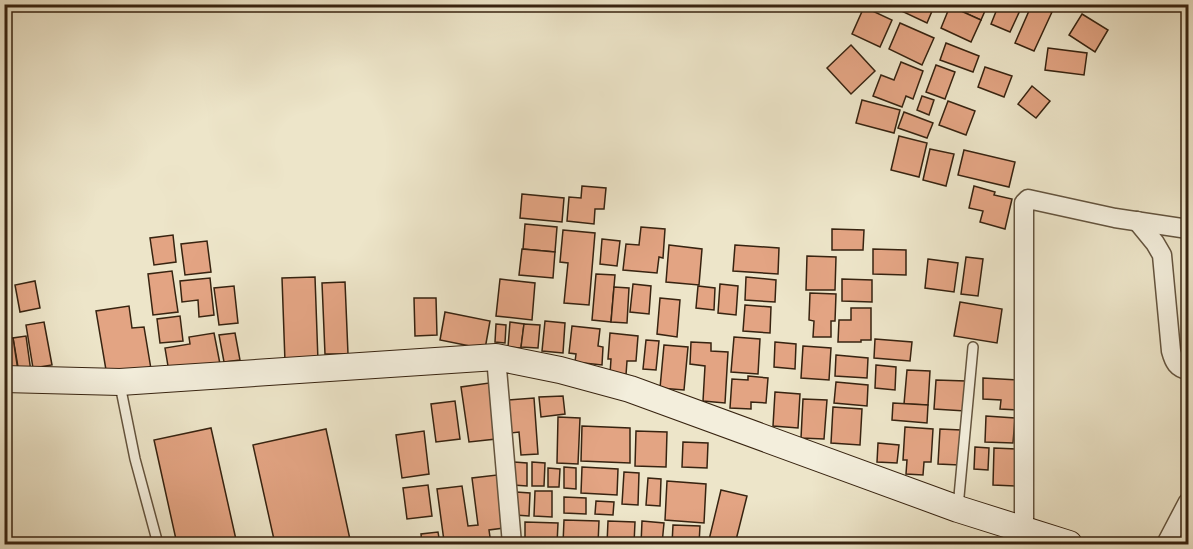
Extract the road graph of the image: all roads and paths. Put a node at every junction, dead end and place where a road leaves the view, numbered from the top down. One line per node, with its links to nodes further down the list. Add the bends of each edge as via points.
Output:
1 (1137, 221): 2 (street); 5 (street, via 1162,255 1170,351 1173,361); 10 (street, via 1028,199 1024,203)
2 (1188, 229)
3 (973, 346): 9 (lane)
4 (496, 357): 7 (main road); 9 (main road, via 630,389); 12 (street)
5 (1188, 370)
6 (4, 379): 7 (main road)
7 (120, 382): 11 (lane)
8 (1188, 502): 14 (street)
9 (958, 509): 10 (main road)
10 (1024, 529): 13 (main road)
11 (158, 544)
12 (512, 544)
13 (1069, 544)
14 (1166, 544)

